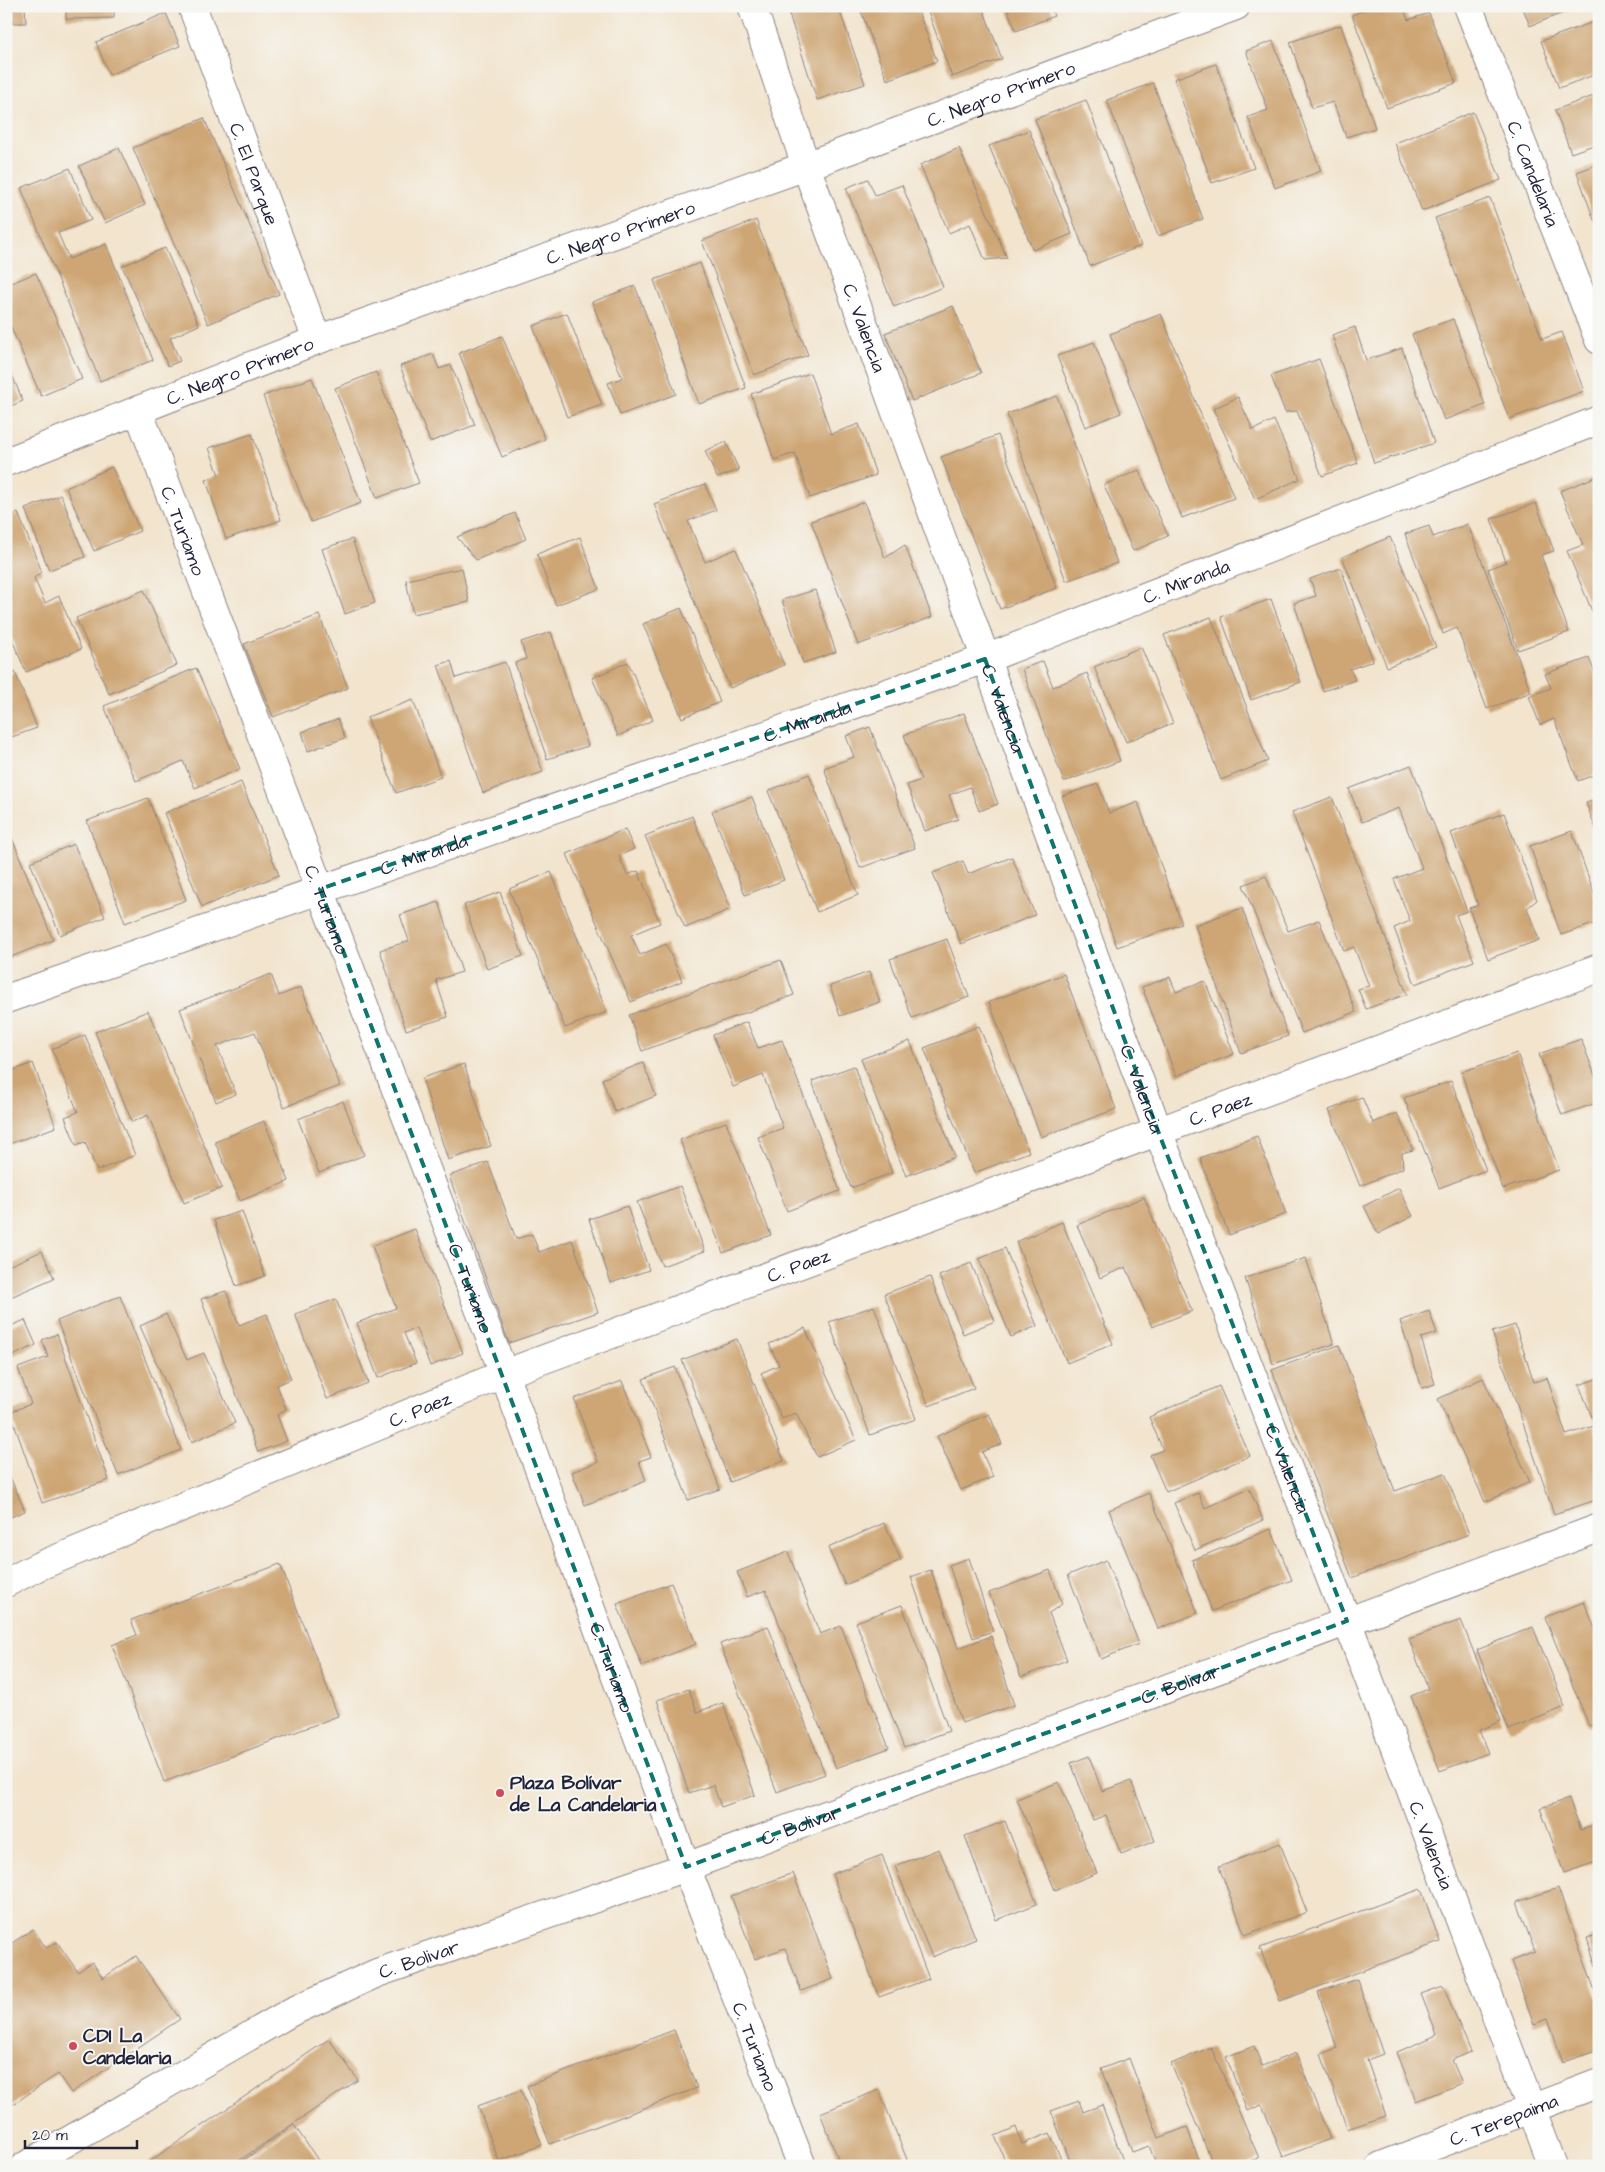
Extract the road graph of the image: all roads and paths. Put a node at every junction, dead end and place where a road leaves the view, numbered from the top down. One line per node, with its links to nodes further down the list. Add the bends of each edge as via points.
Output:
1 (192, 6): 6 (street, C. El Parque)
2 (752, 6): 5 (street, C. Valencia)
3 (1236, 6): 5 (street, C. Negro Primero)
4 (1468, 6): 7 (street, C. Candelaria)
5 (806, 166): 6 (street, C. Negro Primero); 11 (street, C. Valencia)
6 (317, 340): 8 (street, C. Negro Primero)
7 (1599, 340)
8 (138, 410): 10 (street, C. Negro Primero); 12 (street, C. Turiamo)
9 (1599, 420): 11 (street, C. Miranda)
10 (6, 462)
11 (985, 659): 12 (street, C. Miranda); 15 (street, C. Valencia)
12 (320, 889): 14 (street, C. Miranda); 16 (street, C. Turiamo)
13 (1599, 968): 15 (street, C. Paez)
14 (6, 999)
15 (1158, 1131): 16 (street, C. Paez); 19 (street, C. Valencia)
16 (504, 1374): 18 (street, C. Paez, via 46,1563); 20 (street, C. Turiamo)
17 (1599, 1528): 19 (street, C. Bolivar)
18 (6, 1583)
19 (1347, 1621): 20 (street, C. Bolivar); 22 (street, C. Valencia)
20 (686, 1867): 23 (street, C. Bolivar, via 377,1973 291,2012); 24 (street, C. Turiamo)
21 (1599, 2084): 22 (street, C. Terepaima)
22 (1532, 2109): 25 (street, C. Terepaima); 26 (street, C. Valencia)
23 (25, 2166)
24 (802, 2166)
25 (1381, 2166)
26 (1553, 2166)

